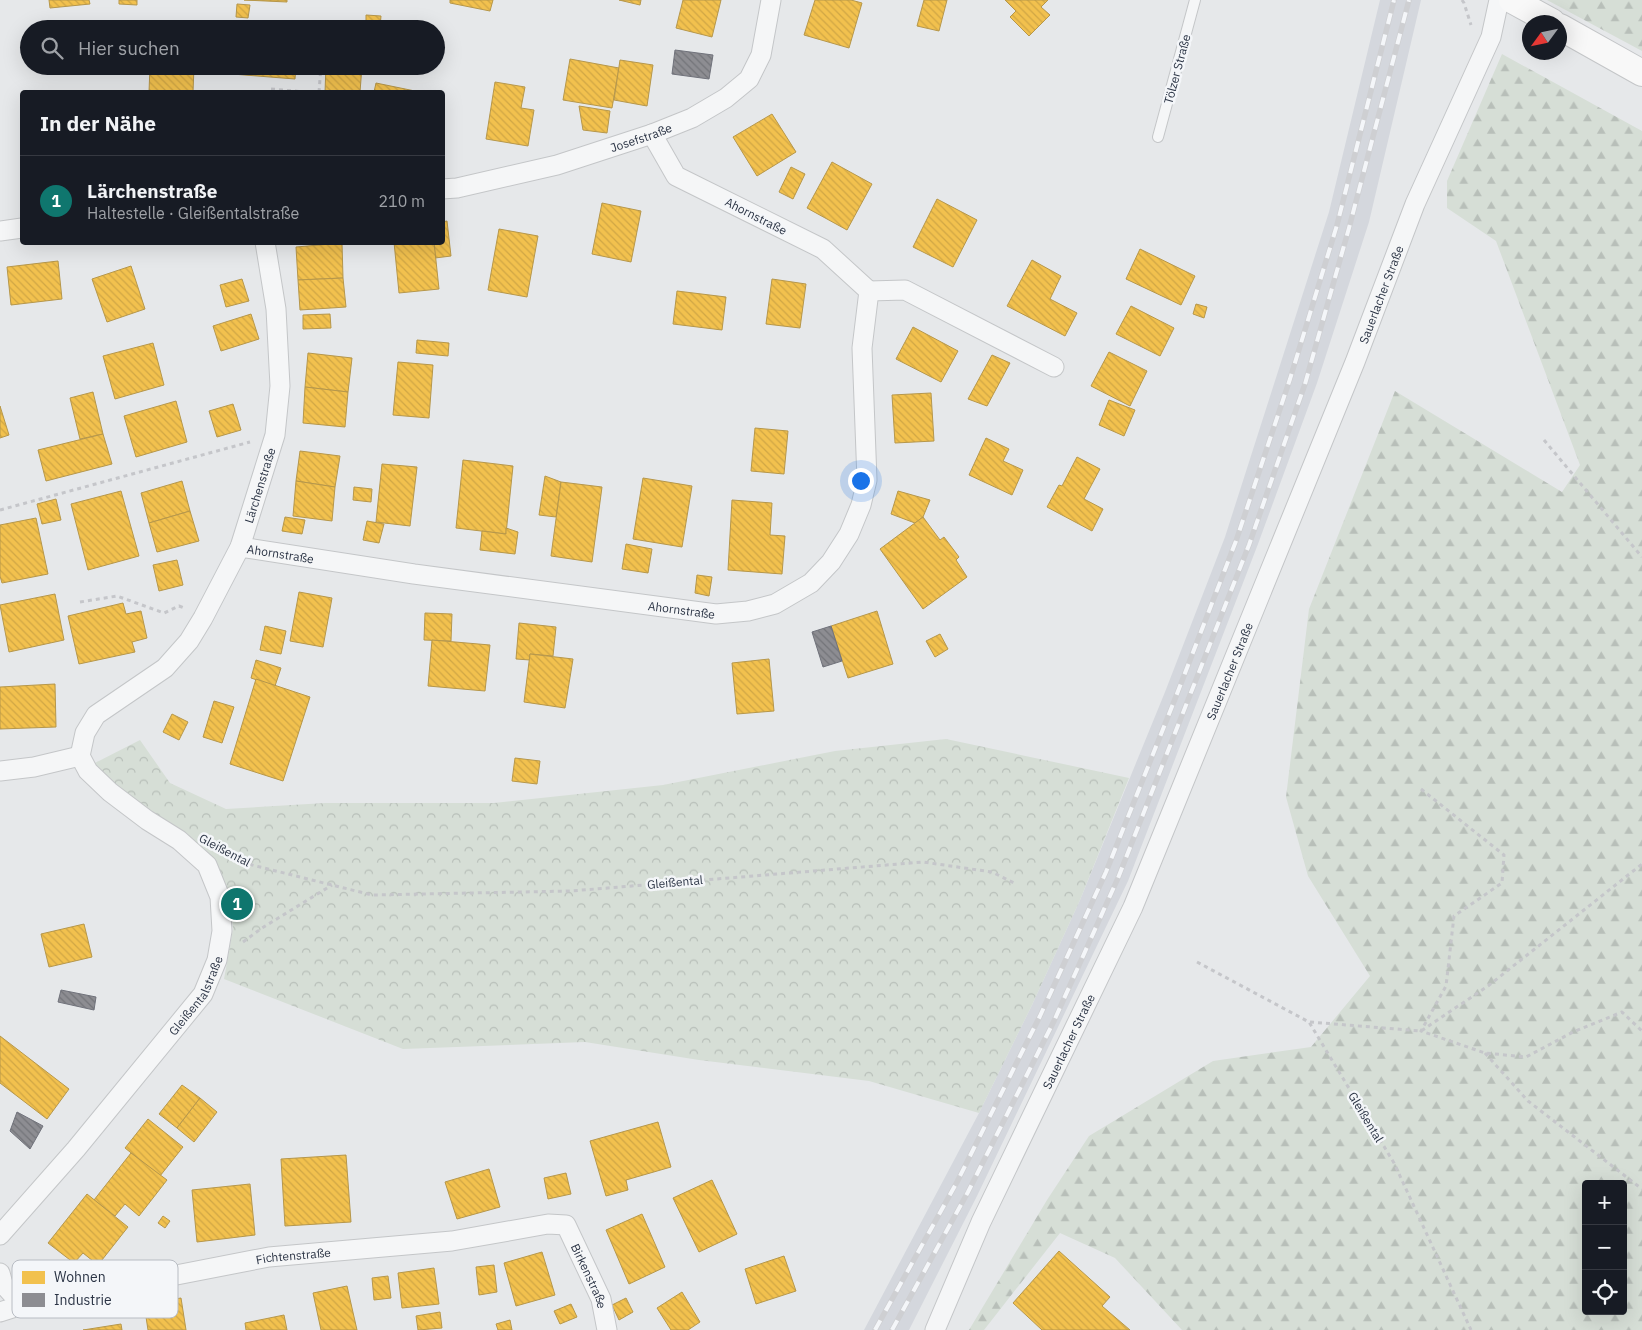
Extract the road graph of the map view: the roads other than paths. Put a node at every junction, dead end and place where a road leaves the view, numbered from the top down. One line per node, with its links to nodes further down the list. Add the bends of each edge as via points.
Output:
1 (771, 0): 8 (street, Josefstraße, via 761,55 749,79 726,98 692,118)
2 (1195, 0): 9 (lane, Tölzer Straße)
3 (1499, 0): 27 (street, Sauerlacher Straße, via 1491,37 1416,204 1133,907 981,1222)
4 (1512, 0): 5 (main road)
5 (1539, 15)
6 (1567, 31): 7 (main road)
7 (1642, 73)
8 (652, 134): 10 (street, Josefstraße, via 558,165); 14 (street, Ahornstraße, via 676,176 823,249)
9 (1158, 137)
10 (445, 189)
11 (20, 228): 12 (street)
12 (0, 231)
13 (266, 245): 16 (street, Lärchenstraße, via 276,308 280,386 275,435)
14 (869, 291): 15 (street, via 906,290); 16 (street, Ahornstraße, via 862,348 867,480 861,505 850,534 831,562 811,583 775,604 716,614)
15 (1054, 367)
16 (240, 547): 17 (street, Lärchenstraße, via 189,640 165,668 96,715 85,733)
17 (80, 756): 18 (street, via 34,767); 20 (street, Gleißentalstraße, via 88,771 110,792 179,840 207,865 220,897 222,931 218,960 203,994 76,1149)
18 (0, 770)
19 (566, 1225): 22 (street, Fichtenstraße, via 548,1224 452,1242 269,1257); 26 (street, Birkenstraße, via 601,1299)
20 (0, 1235)
21 (0, 1273): 23 (street, via 3,1284)
22 (178, 1275)
23 (12, 1294)
24 (12, 1308): 25 (street, Fichtenstraße)
25 (0, 1312)
26 (607, 1330)
27 (935, 1330)

